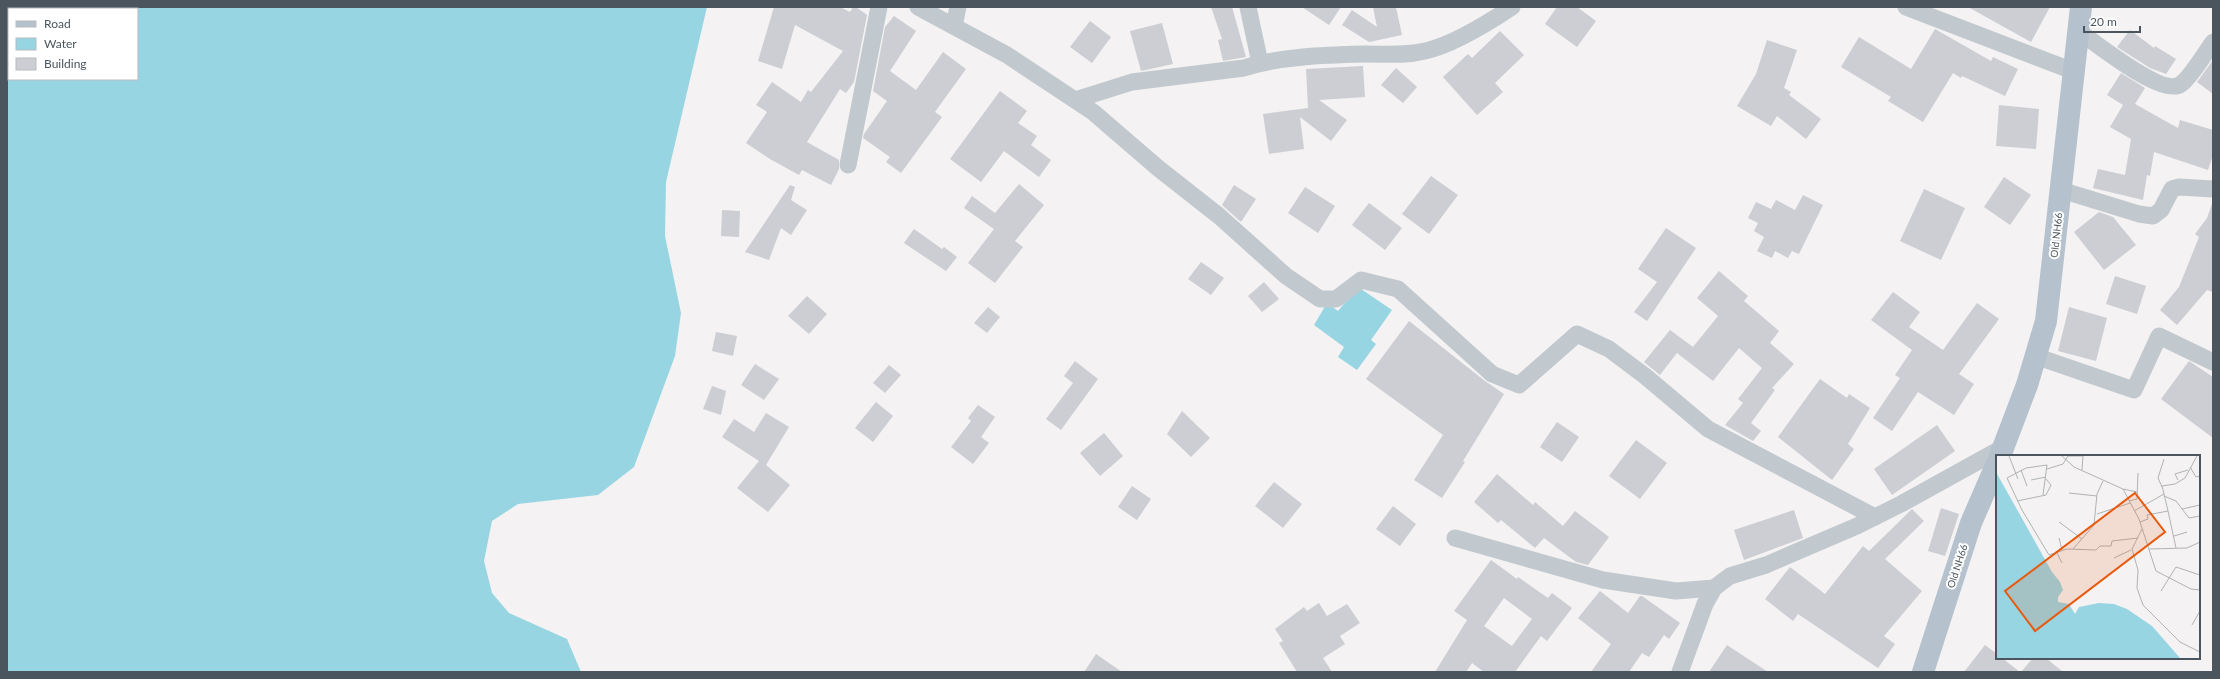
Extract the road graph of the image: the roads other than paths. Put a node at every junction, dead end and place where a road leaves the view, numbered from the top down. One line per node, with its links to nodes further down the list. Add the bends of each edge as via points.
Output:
1 (879, 7): 14 (street)
2 (918, 7): 8 (street)
3 (958, 7): 8 (street)
4 (1248, 7): 11 (street)
5 (1512, 7): 11 (street, via 1447,44 1426,51 1402,55 1363,54)
6 (1906, 7): 12 (street)
7 (2081, 7): 9 (main road, Old NH66)
8 (954, 26): 13 (street, via 1007,55)
9 (2078, 30): 10 (street, via 2145,76 2170,87 2181,84); 12 (main road, Old NH66)
10 (2213, 42)
11 (1260, 63): 13 (street, via 1244,68 1132,82)
12 (2073, 71): 16 (main road, Old NH66)
13 (1075, 100): 22 (street, via 1219,216 1286,276 1320,299 1336,299 1361,280 1398,289 1492,374 1519,385 1577,334 1610,349 1708,429)
14 (848, 165)
15 (2213, 189): 16 (street, via 2172,189 2161,210 2153,216)
16 (2061, 190): 17 (main road, Old NH66, via 2046,321)
17 (2035, 356): 18 (street, via 2134,390 2159,336); 19 (main road, Old NH66)
18 (2213, 362)
19 (2000, 455)
20 (1996, 457): 22 (street)
21 (1996, 464): 26 (main road, Old NH66, via 1971,523)
22 (1875, 517): 24 (street, via 1766,565 1730,576)
23 (1455, 538): 24 (street, via 1603,580 1676,591)
24 (1714, 588): 25 (street, via 1705,604)
25 (1680, 672)
26 (1923, 672)

